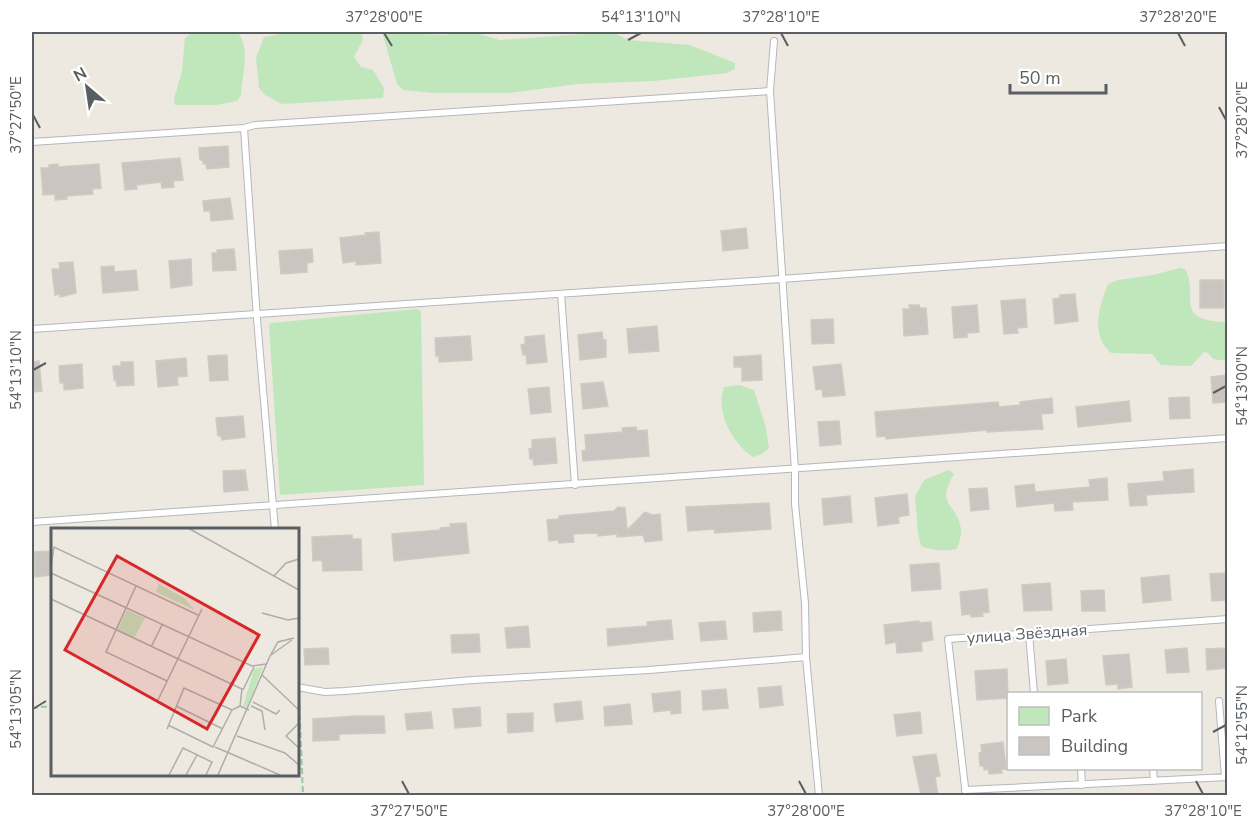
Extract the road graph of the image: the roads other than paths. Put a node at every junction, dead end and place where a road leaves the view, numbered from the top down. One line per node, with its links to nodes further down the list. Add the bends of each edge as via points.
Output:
1 (774, 41): 2 (lane)
2 (770, 91): 3 (lane); 6 (lane)
3 (244, 128): 4 (lane); 8 (lane)
4 (32, 142)
5 (1227, 246): 6 (lane)
6 (781, 279): 7 (lane); 11 (lane)
7 (561, 294): 8 (lane); 12 (lane)
8 (256, 314): 9 (lane); 13 (lane)
9 (32, 329)
10 (1227, 438): 11 (lane)
11 (795, 470): 12 (lane); 18 (lane)
12 (575, 485): 13 (lane)
13 (272, 506): 14 (lane); 15 (lane)
14 (32, 522)
15 (275, 528)
16 (1227, 619): 17 (lane, улица Звёздная)
17 (1029, 633): 20 (lane); 27 (lane, улица Звёздная, via 948,639)
18 (806, 657): 19 (lane, via 345,691); 28 (lane)
19 (298, 687)
20 (1034, 692)
21 (1220, 701): 24 (lane)
22 (1081, 770): 26 (lane)
23 (1153, 770): 25 (lane)
24 (1226, 777): 25 (lane)
25 (1154, 781): 26 (lane)
26 (1082, 784): 27 (lane)
27 (966, 793)
28 (819, 795)

